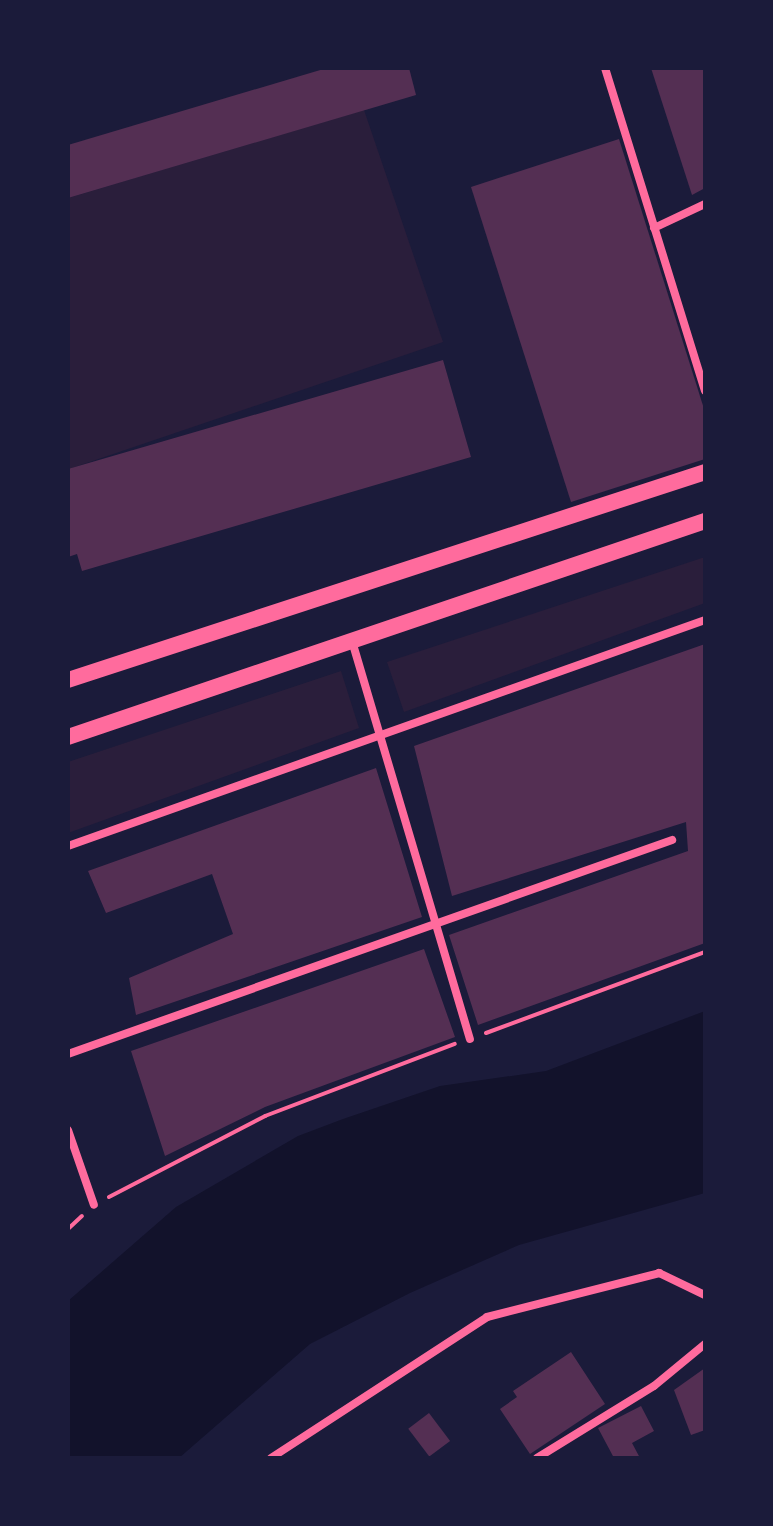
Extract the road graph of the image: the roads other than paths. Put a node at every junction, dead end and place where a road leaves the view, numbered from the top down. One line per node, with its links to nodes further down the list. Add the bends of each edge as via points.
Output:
1 (605, 68): 3 (street)
2 (705, 204): 3 (street)
3 (654, 228): 4 (street)
4 (705, 391)
5 (705, 472): 9 (main road)
6 (705, 521): 8 (main road)
7 (705, 620): 11 (street)
8 (352, 640): 10 (main road); 11 (street)
9 (68, 680)
10 (68, 737)
11 (376, 739): 13 (street); 14 (street)
12 (672, 840): 14 (street)
13 (68, 846)
14 (433, 923): 15 (street); 16 (street)
15 (470, 1039)
16 (68, 1054)
17 (68, 1130): 18 (street)
18 (94, 1205)
19 (705, 1295): 21 (street, via 659,1273 487,1317)
20 (705, 1344): 22 (street, via 654,1386)
21 (271, 1458)
22 (537, 1458)

